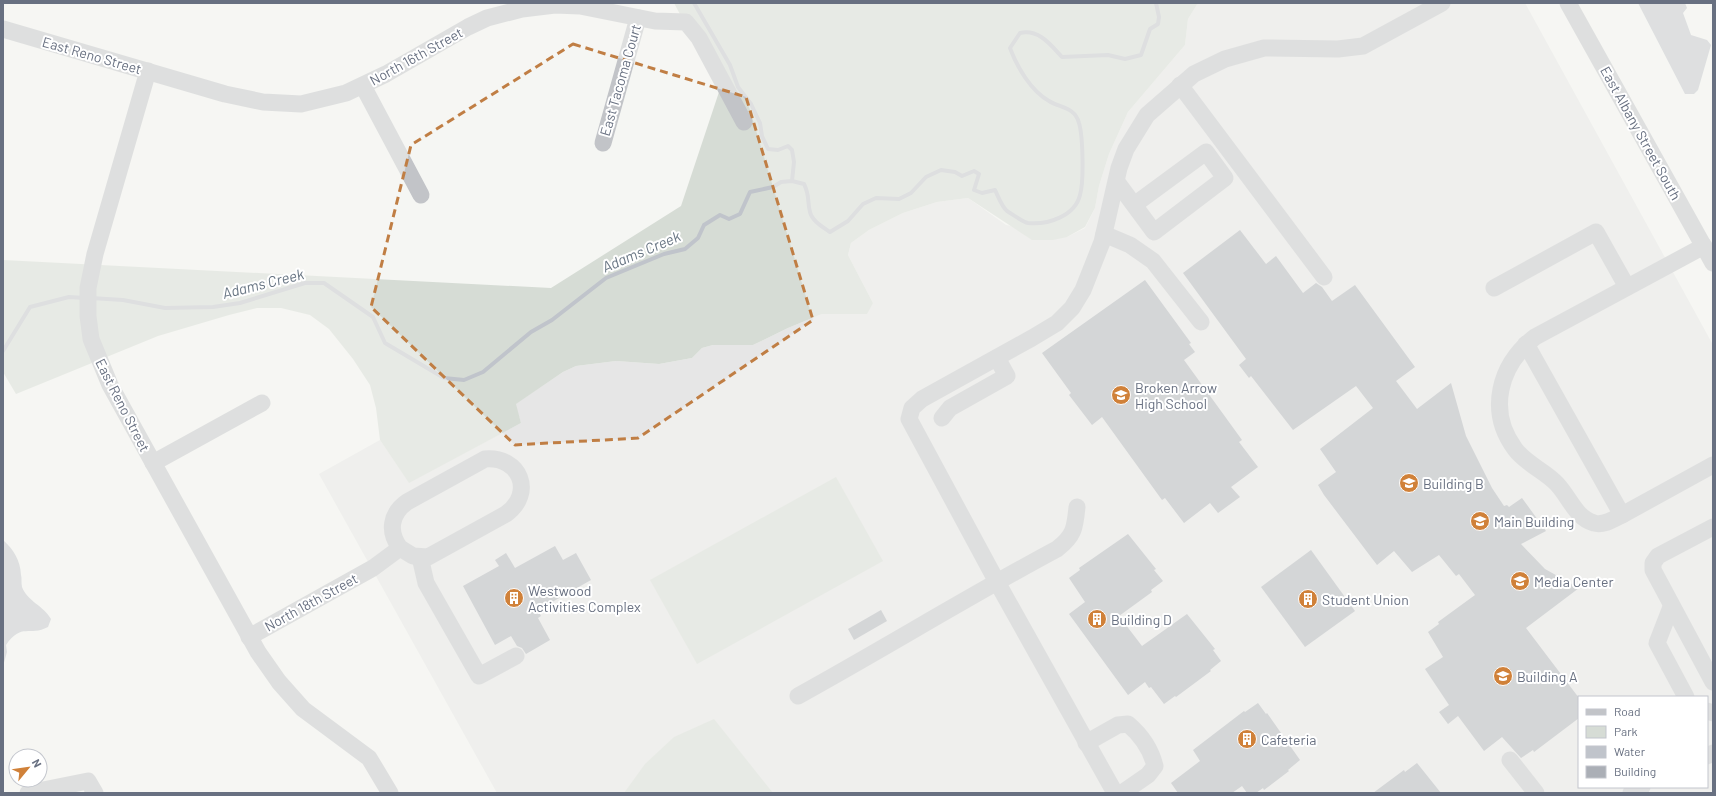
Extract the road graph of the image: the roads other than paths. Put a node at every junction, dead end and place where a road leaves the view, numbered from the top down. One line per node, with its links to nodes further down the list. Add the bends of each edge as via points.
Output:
1 (1442, 3): 7 (street, via 1363,46 1338,49 1264,48 1208,66)
2 (1568, 3): 15 (street, East Albany Street South)
3 (555, 4): 4 (street, North 16th Street, via 594,8); 8 (street, North 16th Street, via 487,18)
4 (638, 18): 9 (street, North 16th Street, via 686,22 699,38); 10 (street, East Tacoma Court)
5 (3, 29): 6 (street, East Reno Street)
6 (148, 71): 8 (street, North 16th Street, via 232,96 275,104 316,101); 25 (street, East Reno Street, via 95,254 88,288 88,316 98,358)
7 (1180, 85): 11 (street, via 1147,115 1126,150); 17 (street)
8 (363, 86): 12 (street)
9 (744, 122)
10 (602, 143)
11 (1117, 182): 13 (street); 14 (street)
12 (421, 195)
13 (1134, 205): 13 (street, via 1154,232 1225,178 1206,152)
14 (1104, 234): 20 (street, via 1130,245 1152,261); 22 (street, via 1093,268 1072,308 1057,323)
15 (1704, 246): 16 (street, East Albany Street South); 18 (street)
16 (1713, 263)
17 (1324, 277)
18 (1627, 287): 19 (street, via 1596,232); 21 (street)
19 (1494, 288)
20 (1201, 322)
21 (1526, 344): 28 (street); 28 (street, via 1509,366 1503,381 1500,402 1503,424 1509,438 1516,450 1548,475 1562,490 1583,520 1596,524 1608,522)
22 (997, 358): 24 (street, via 1007,376 950,408); 32 (street, via 922,399 912,408 909,419)
23 (262, 404): 25 (street)
24 (942, 418)
25 (153, 463): 34 (street, East Reno Street)
26 (1713, 465): 28 (street)
27 (1077, 507): 32 (street, via 1076,528 1067,541)
28 (1622, 515)
29 (1713, 527): 33 (street, via 1658,556 1653,563 1656,580)
30 (400, 548): 31 (street, via 406,553); 31 (street, via 395,542 392,527 396,512 407,502 485,459 500,460 513,468 521,481 522,489 512,510 435,554); 34 (street, North 18th Street, via 373,568)
31 (420, 557): 35 (street, via 426,583 479,676)
32 (997, 582): 37 (street); 39 (street)
33 (1672, 607): 36 (street); 38 (street, via 1657,642)
34 (249, 637): 44 (street, East Reno Street, via 278,682 303,709 368,758)
35 (516, 656)
36 (1713, 682)
37 (798, 696)
38 (1685, 696)
39 (1086, 743): 45 (street); 46 (street, via 1118,725 1128,724 1136,731 1152,754 1154,766 1148,775)
40 (1510, 760): 47 (street)
41 (91, 787): 43 (street)
42 (1640, 788): 48 (street)
43 (28, 793)
44 (390, 793)
45 (1115, 793)
46 (1122, 793)
47 (1536, 793)
48 (1631, 793)

